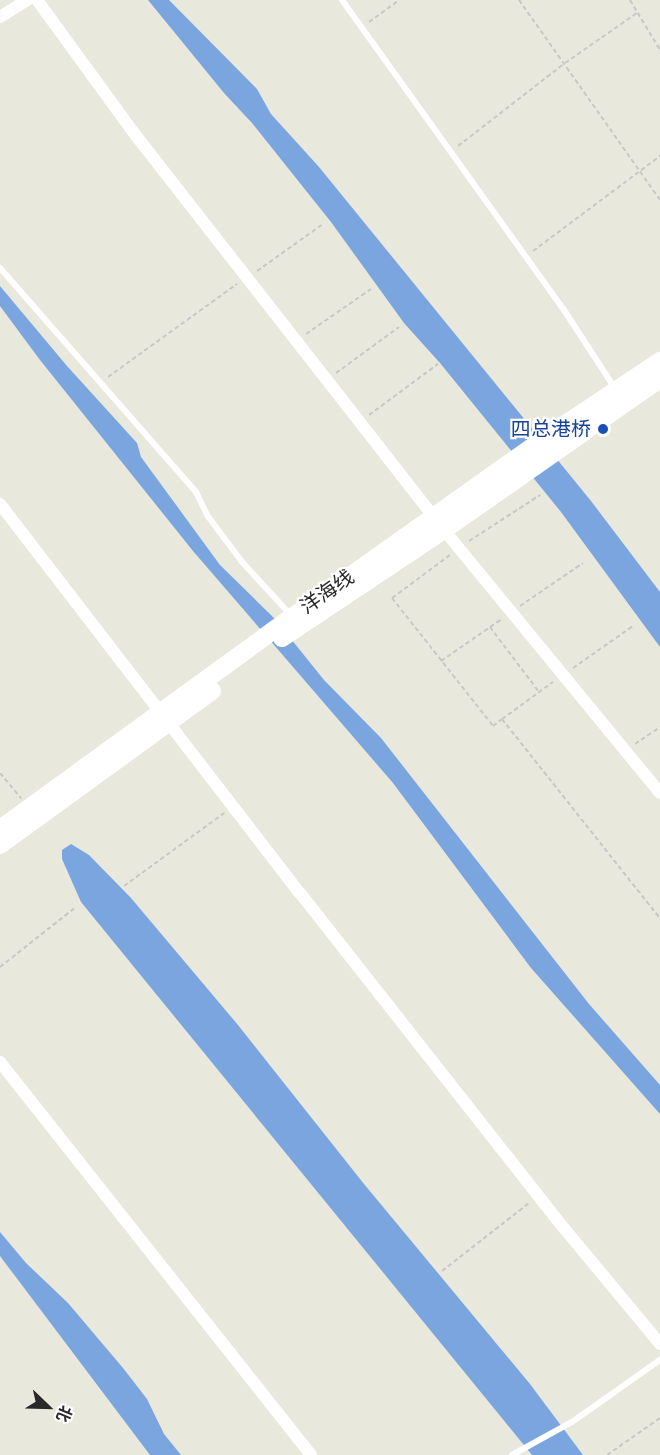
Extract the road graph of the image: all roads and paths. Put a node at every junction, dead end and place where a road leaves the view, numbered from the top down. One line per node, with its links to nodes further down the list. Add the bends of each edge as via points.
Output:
1 (27, 0): 8 (street)
2 (37, 0): 19 (street)
3 (342, 0): 9 (lane)
4 (399, 0): 9 (path)
5 (519, 0): 11 (path)
6 (630, 0): 7 (path)
7 (637, 12): 10 (path); 11 (path)
8 (0, 17)
9 (362, 27): 12 (lane)
10 (660, 50)
11 (565, 63): 12 (path); 14 (path)
12 (451, 152): 17 (lane)
13 (660, 156): 14 (path)
14 (639, 170): 15 (path); 17 (path)
15 (660, 200)
16 (323, 224): 19 (path)
17 (526, 257): 28 (lane)
18 (0, 268): 27 (lane)
19 (247, 278): 22 (street); 27 (path)
20 (371, 289): 22 (path)
21 (399, 327): 26 (path)
22 (296, 341): 26 (street)
23 (660, 361): 28 (main road, 洋海线)
24 (438, 364): 29 (path)
25 (660, 379): 28 (main road, 洋海线)
26 (326, 380): 29 (street)
27 (99, 383): 34 (lane, via 196,492 207,515)
28 (621, 397): 32 (main road, 洋海线, via 570,443 510,484); 32 (main road, 洋海线, via 552,433 496,472)
29 (359, 422): 32 (street)
30 (540, 495): 33 (path)
31 (0, 504): 37 (street)
32 (438, 524): 33 (street); 34 (main road, 洋海线)
33 (459, 548): 39 (street); 48 (path, via 392,598 493,726 502,719)
34 (293, 624): 37 (main road, 洋海线)
35 (490, 627): 36 (path)
36 (539, 692)
37 (165, 718): 42 (street); 43 (main road, 洋海线); 45 (main road, 洋海线)
38 (660, 727): 39 (path)
39 (626, 750): 41 (street)
40 (0, 772): 43 (path)
41 (660, 793)
42 (233, 806): 46 (path); 51 (street)
43 (30, 808): 44 (main road, 洋海线)
44 (0, 829)
45 (0, 845)
46 (124, 886)
47 (76, 906): 49 (path)
48 (660, 918)
49 (0, 966)
50 (0, 1062): 56 (street)
51 (539, 1196): 52 (path); 53 (street)
52 (442, 1271)
53 (660, 1344)
54 (660, 1360): 57 (lane, via 572,1422)
55 (660, 1418): 58 (path)
56 (311, 1455)
57 (512, 1455)
58 (606, 1455)

